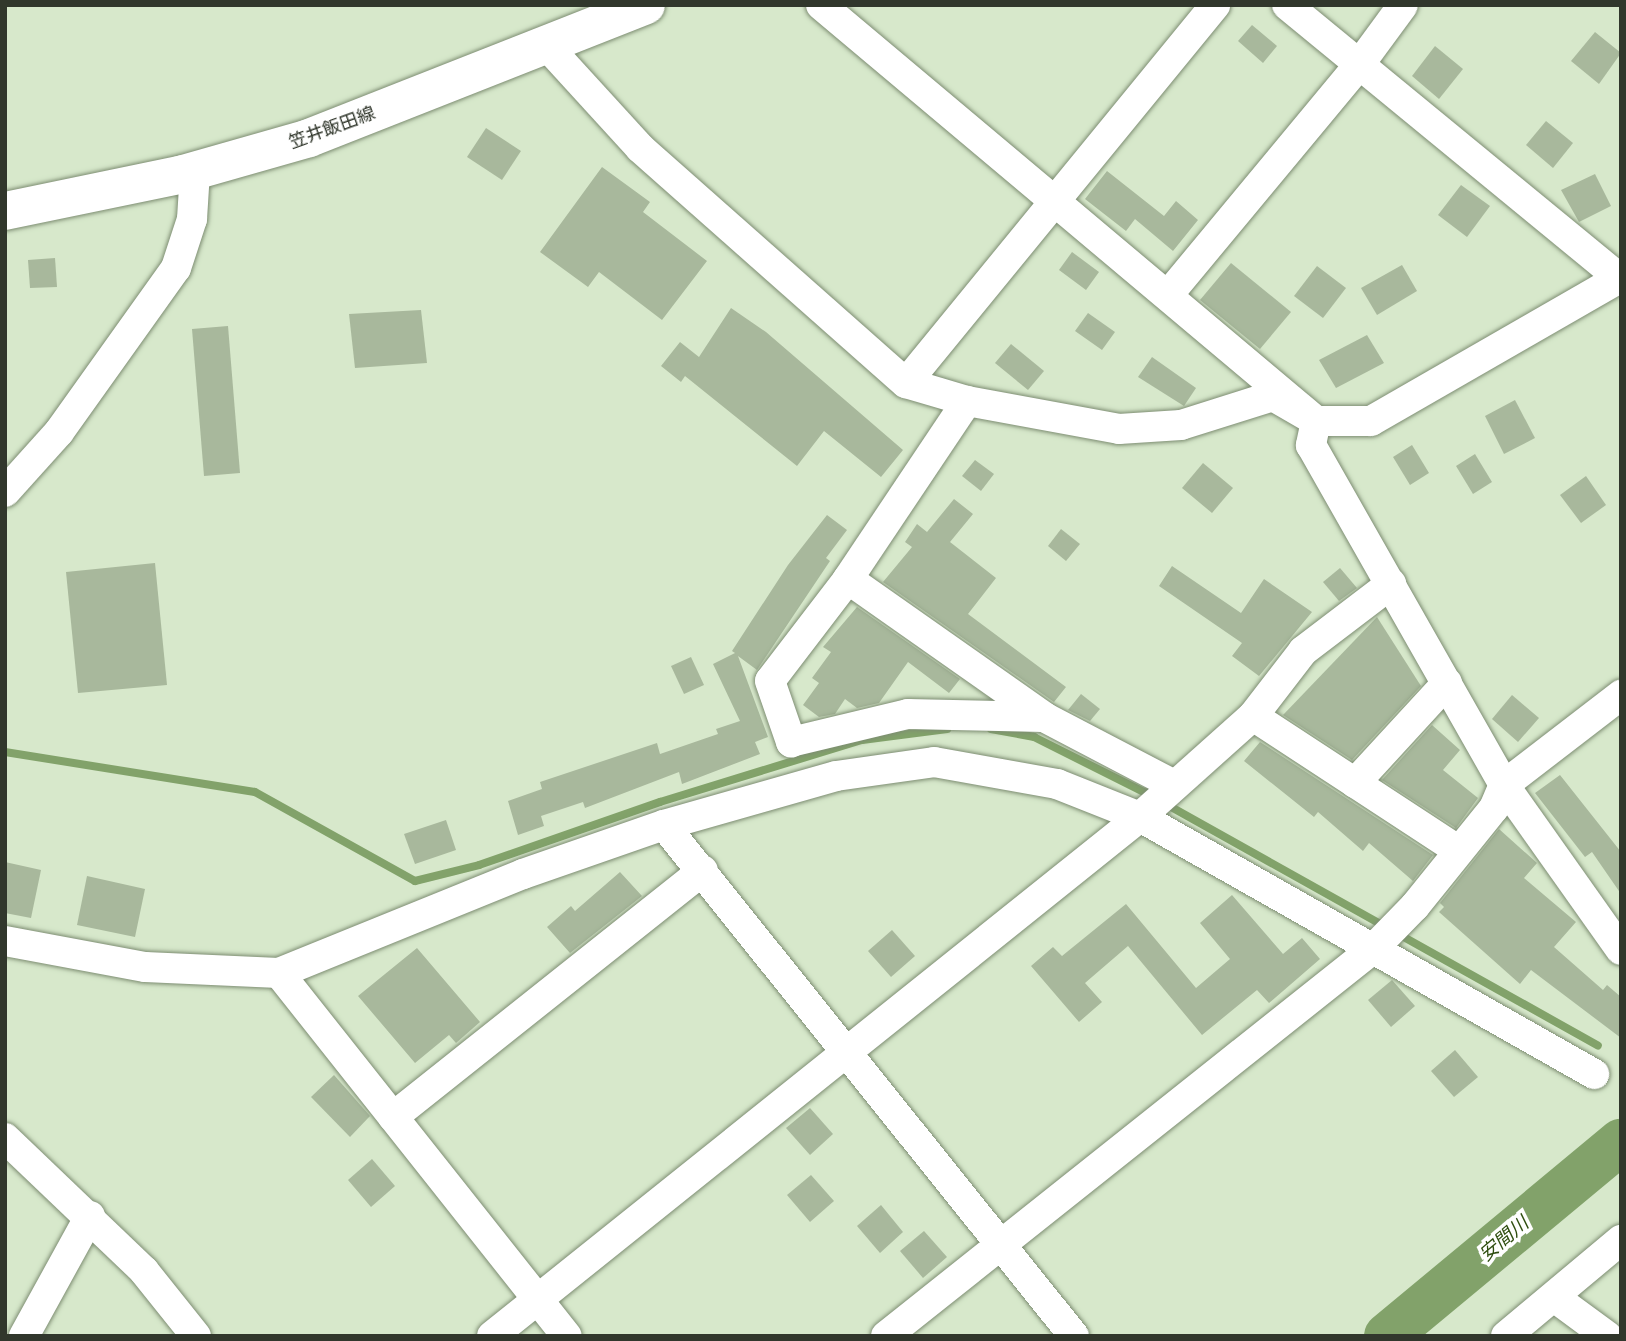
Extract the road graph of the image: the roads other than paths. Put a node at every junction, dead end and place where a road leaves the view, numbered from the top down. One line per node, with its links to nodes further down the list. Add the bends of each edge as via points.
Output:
1 (646, 5): 6 (main road, 笠井飯田線)
2 (821, 5): 9 (street)
3 (1214, 5): 9 (street)
4 (1287, 5): 7 (street)
5 (1403, 5): 7 (street)
6 (547, 46): 8 (main road, 笠井飯田線, via 309,138); 13 (street, via 640,148)
7 (1359, 65): 11 (street); 12 (street)
8 (195, 170): 10 (main road, 笠井飯田線); 16 (street, via 192,219 176,268 66,422)
9 (1055, 201): 12 (street); 13 (street)
10 (5, 211)
11 (1620, 278): 15 (street, via 1371,421)
12 (1168, 295): 15 (street)
13 (906, 383): 14 (street)
14 (967, 401): 15 (street, via 1119,429 1181,425 1273,396); 17 (street)
15 (1316, 421): 18 (street, via 1311,445)
16 (5, 492)
17 (848, 579): 22 (street); 22 (street, via 771,681 791,743 908,714)
18 (1391, 584): 19 (street); 21 (street, via 1303,651)
19 (1447, 683): 23 (street); 24 (street)
20 (1621, 695): 24 (street)
21 (1253, 716): 23 (street); 25 (street)
22 (1044, 717): 25 (street)
23 (1356, 783): 28 (street)
24 (1504, 785): 28 (street, via 1494,808); 32 (street)
25 (1172, 786): 26 (street)
26 (1143, 814): 27 (street, via 1057,784 934,762 836,776); 30 (street); 34 (street)
27 (664, 825): 29 (street); 33 (street, via 523,874)
28 (1459, 851): 30 (street)
29 (703, 870): 34 (street); 36 (street)
30 (1377, 945): 35 (street); 40 (street)
31 (10, 947): 33 (street, via 145,967)
32 (1621, 950)
33 (279, 973): 36 (street)
34 (850, 1052): 40 (street); 42 (street)
35 (1594, 1074)
36 (393, 1117): 42 (street)
37 (5, 1138): 38 (street)
38 (90, 1216): 43 (street); 44 (street)
39 (1621, 1240): 41 (street)
40 (1002, 1244): 47 (street); 48 (street)
41 (1554, 1297): 49 (street); 50 (street)
42 (538, 1299): 45 (street); 46 (street)
43 (24, 1336)
44 (196, 1336)
45 (492, 1336)
46 (567, 1336)
47 (886, 1336)
48 (1074, 1336)
49 (1506, 1336)
50 (1607, 1336)

